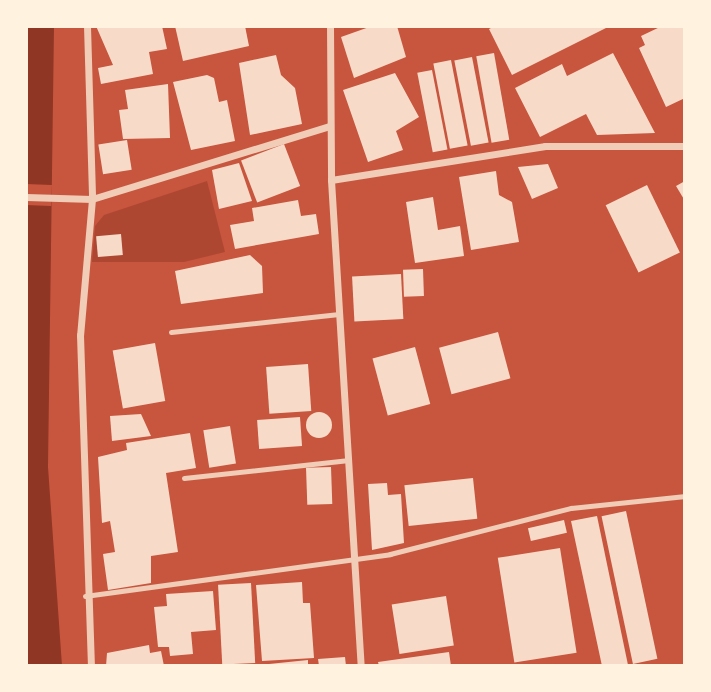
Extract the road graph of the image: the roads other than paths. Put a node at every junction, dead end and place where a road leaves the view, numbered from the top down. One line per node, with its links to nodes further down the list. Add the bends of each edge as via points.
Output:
1 (87, 26): 7 (street)
2 (330, 26): 3 (street)
3 (330, 126): 5 (street); 7 (street)
4 (685, 146): 5 (street, via 545,146)
5 (331, 180): 8 (street)
6 (26, 197): 7 (street)
7 (92, 199): 14 (street, via 80,335)
8 (339, 314): 9 (lane); 10 (street)
9 (171, 332)
10 (349, 460): 11 (lane); 13 (street)
11 (184, 478)
12 (685, 496): 13 (lane, via 571,508)
13 (354, 558): 14 (lane); 16 (street)
14 (85, 596): 15 (street)
15 (91, 666)
16 (361, 666)

